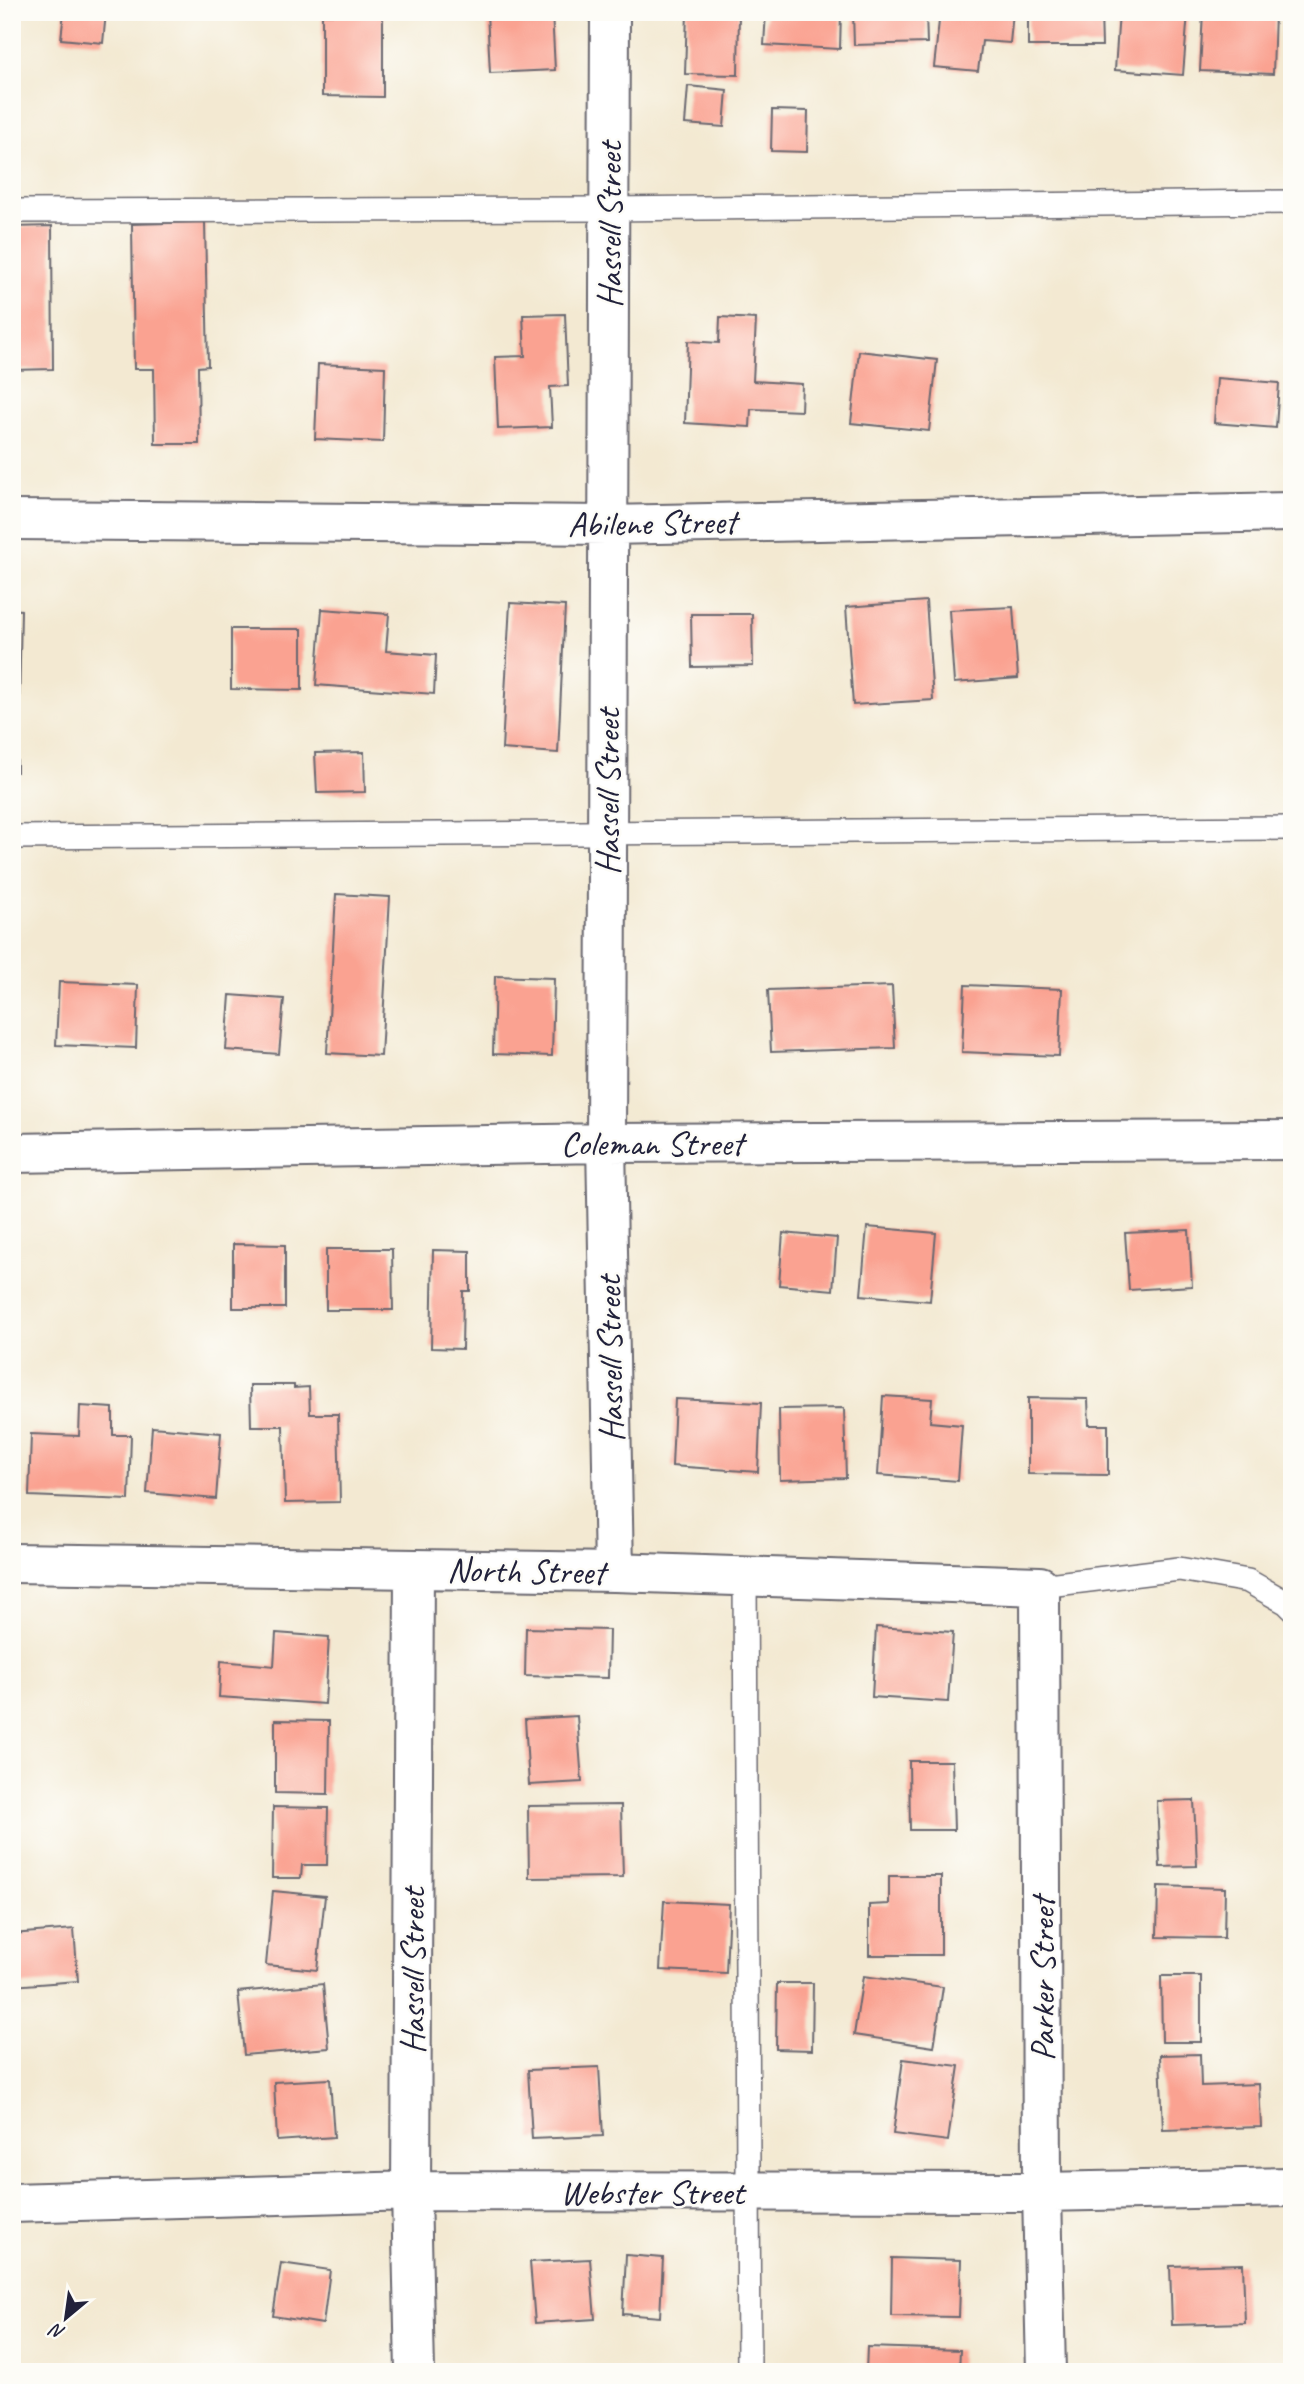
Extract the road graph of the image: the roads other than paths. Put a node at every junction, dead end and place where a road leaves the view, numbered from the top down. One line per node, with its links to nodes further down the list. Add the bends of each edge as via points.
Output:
1 (610, 12): 3 (street, Hassell Street)
2 (1292, 202): 3 (lane)
3 (609, 209): 4 (lane); 7 (street, Hassell Street)
4 (12, 211)
5 (1292, 512): 7 (street, Abilene Street)
6 (12, 520): 7 (street, Abilene Street)
7 (607, 525): 9 (street, Hassell Street)
8 (1292, 828): 9 (lane)
9 (607, 832): 10 (lane); 12 (street, Hassell Street)
10 (12, 837)
11 (1292, 1140): 12 (street, Coleman Street)
12 (606, 1143): 13 (street, Coleman Street); 16 (street, Hassell Street)
13 (12, 1153)
14 (12, 1563): 15 (street, North Street)
15 (414, 1569): 16 (street, North Street); 21 (street, Hassell Street)
16 (614, 1572): 17 (street, North Street)
17 (745, 1576): 18 (street, North Street); 22 (lane)
18 (1040, 1586): 19 (lane, via 1180,1569 1248,1581); 23 (street, Parker Street)
19 (1292, 1608)
20 (1292, 2187): 23 (street, Webster Street)
21 (411, 2191): 22 (street, Webster Street); 24 (street, Webster Street); 25 (street, Hassell Street)
22 (748, 2192): 23 (street, Webster Street); 26 (lane)
23 (1042, 2192): 27 (street, Parker Street)
24 (12, 2203)
25 (415, 2372)
26 (749, 2372)
27 (1046, 2372)

